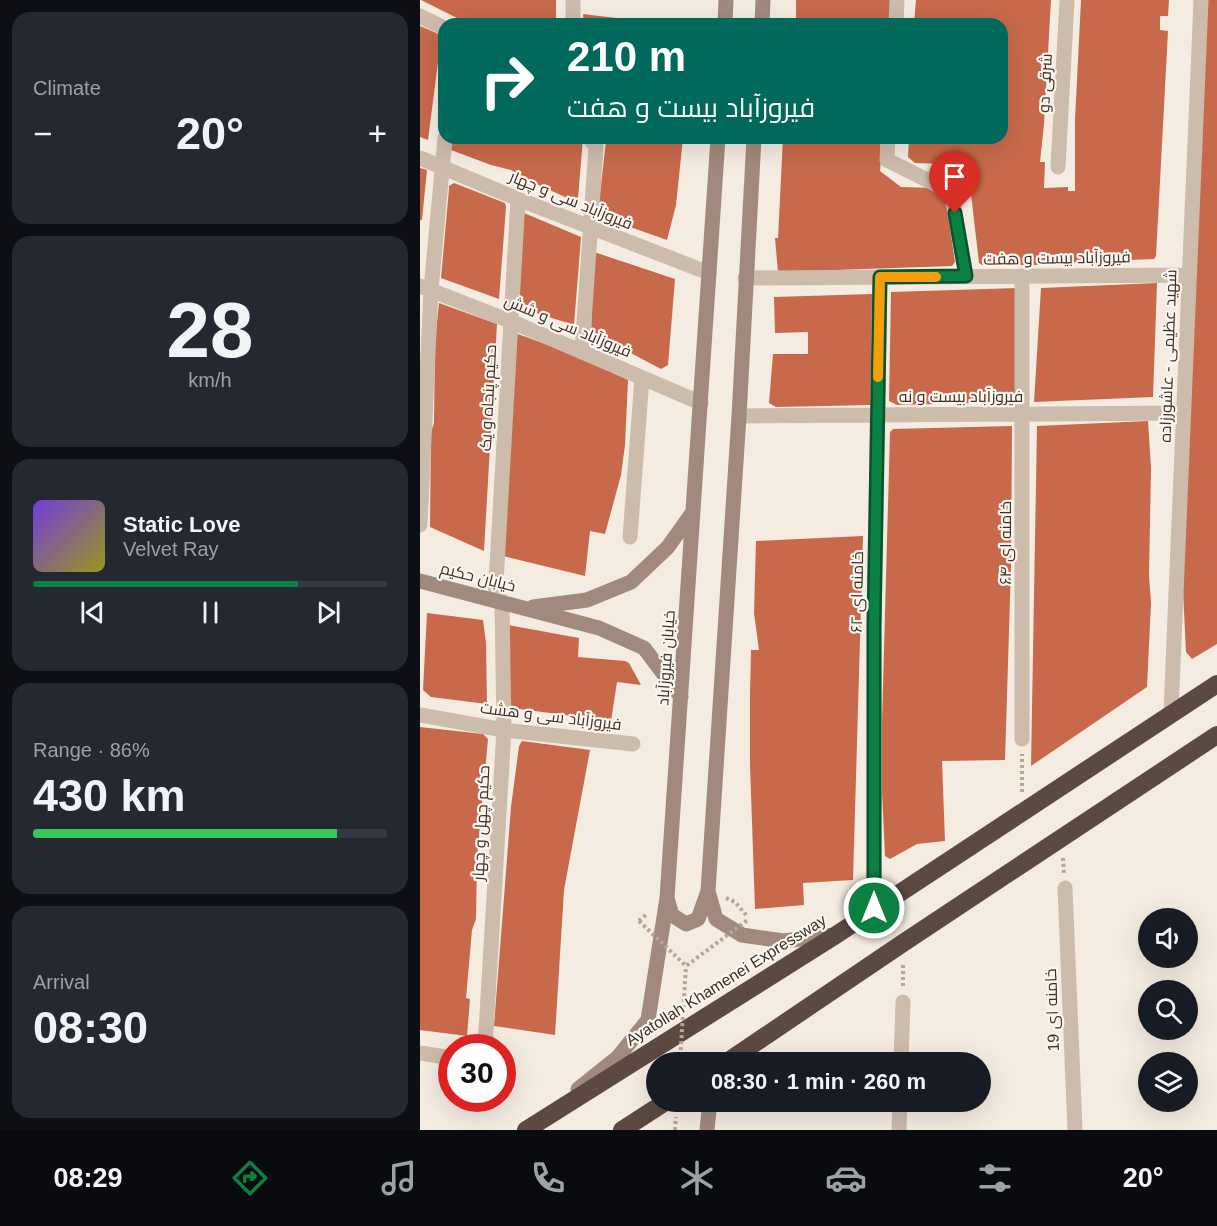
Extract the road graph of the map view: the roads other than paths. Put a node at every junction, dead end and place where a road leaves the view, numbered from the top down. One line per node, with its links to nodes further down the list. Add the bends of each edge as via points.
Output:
1 (573, 0): 8 (street)
2 (726, 0): 9 (main road)
3 (763, 0): 10 (main road)
4 (897, 0): 11 (street)
5 (1067, 0): 20 (street, شرقی دو)
6 (1201, 0): 24 (street, شهید عظیمی - عاشورزاده)
7 (420, 16): 12 (street)
8 (573, 18)
9 (725, 18)
10 (762, 18)
11 (896, 18)
12 (438, 25)
13 (444, 144): 19 (street)
14 (594, 144): 22 (street)
15 (718, 144): 23 (main road, خیابان فیروزآباد)
16 (754, 144): 28 (main road)
17 (888, 144): 25 (street, via 887,160 951,192)
18 (420, 158): 19 (street, فیروزآباد سی و چهار)
19 (442, 166): 21 (street, فیروزآباد سی و چهار); 29 (street)
20 (1058, 167)
21 (518, 199): 22 (street, فیروزآباد سی و چهار); 30 (street, حکیم پنجاه و یک)
22 (591, 227): 23 (street, فیروزآباد سی و چهار); 31 (street)
23 (709, 273): 33 (main road, خیابان فیروزآباد)
24 (1190, 274): 26 (street, فیروزآباد بیست و هفت); 34 (street, شهید عظیمی - عاشورزاده)
25 (966, 276): 26 (street, فیروزآباد بیست و هفت); 27 (street, فیروزآباد بیست و هفت)
26 (1022, 276): 35 (street, خامنه ای ۶۴)
27 (880, 277): 28 (street, فیروزآباد بیست و هفت); 36 (street, خامنه ای ۶۲)
28 (745, 278): 37 (main road)
29 (426, 288): 30 (street, فیروزآباد سی و شش); 39 (street)
30 (510, 321): 31 (street, فیروزآباد سی و شش); 42 (street, حکیم پنجاه و یک)
31 (582, 352): 32 (street, فیروزآباد سی و شش)
32 (642, 378): 33 (street, فیروزآباد سی و شش); 40 (street)
33 (701, 403): 38 (main road, خیابان فیروزآباد)
34 (1184, 413): 35 (street, فیروزآباد بیست و نه); 46 (street, شهید عظیمی - عاشورزاده)
35 (1023, 414): 36 (street, فیروزآباد بیست و نه); 50 (street, خامنه ای ۶۴)
36 (877, 415): 37 (street, فیروزآباد بیست و نه); 55 (street, خامنه ای ۶۲)
37 (739, 416): 53 (main road)
38 (693, 512): 43 (main road, via 668,547 631,582 587,600); 45 (main road, خیابان فیروزآباد)
39 (420, 525)
40 (630, 537)
41 (420, 581): 42 (main road, خیابان حکیم)
42 (498, 601): 43 (main road, خیابان حکیم); 48 (street, حکیم چهل و چهار)
43 (526, 608): 45 (main road, خیابان حکیم, via 599,628 644,648)
44 (1217, 684): 46 (highway, Ayatollah Khamenei Expressway)
45 (681, 697): 54 (main road, خیابان فیروزآباد)
46 (1171, 713): 55 (highway, Ayatollah Khamenei Expressway)
47 (420, 716): 48 (street, فیروزآباد سی و هشت)
48 (504, 730): 51 (street, فیروزآباد سی و هشت); 58 (street, حکیم چهل و چهار)
49 (1217, 735): 59 (highway)
50 (1022, 739)
51 (633, 744)
52 (1065, 888): 70 (street, خامنه ای 19)
53 (708, 891): 54 (main road, via 698,919 686,924 672,915); 56 (main road, via 716,919 742,935 783,941)
54 (667, 898): 66 (main road, خیابان فیروزآباد, via 648,1020 618,1058)
55 (874, 908): 56 (highway, Ayatollah Khamenei Expressway)
56 (836, 935): 66 (highway, Ayatollah Khamenei Expressway)
57 (903, 1002): 60 (street)
58 (486, 1034)
59 (742, 1052)
60 (901, 1052)
61 (420, 1053): 62 (street)
62 (438, 1056)
63 (650, 1112): 67 (highway)
64 (709, 1112): 68 (main road)
65 (900, 1112): 69 (street)
66 (528, 1128)
67 (622, 1130)
68 (707, 1130)
69 (899, 1130)
70 (1075, 1130)

